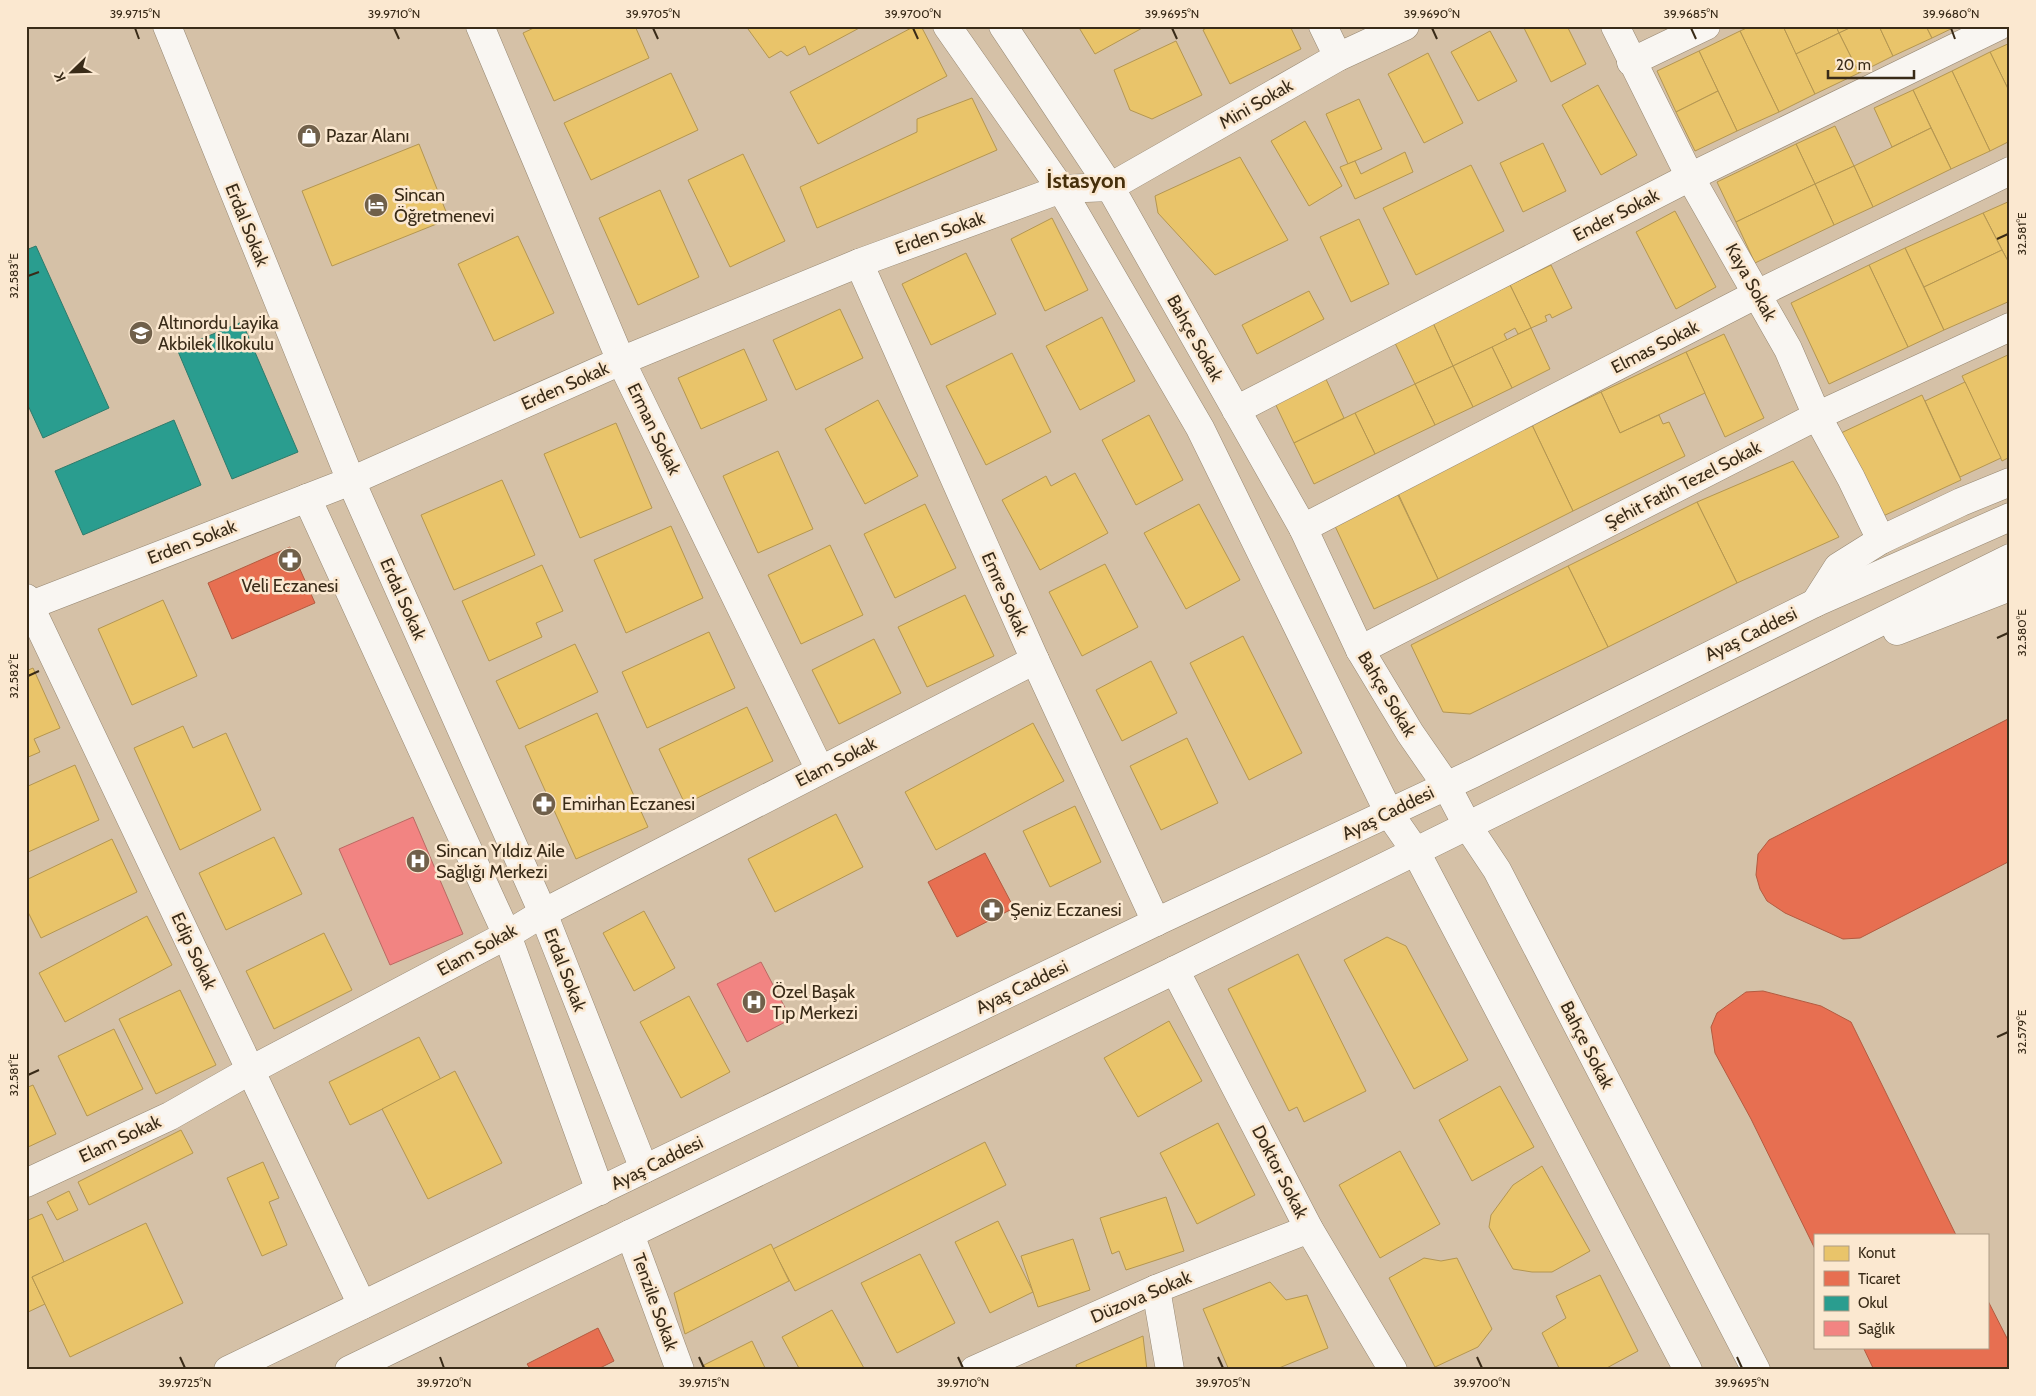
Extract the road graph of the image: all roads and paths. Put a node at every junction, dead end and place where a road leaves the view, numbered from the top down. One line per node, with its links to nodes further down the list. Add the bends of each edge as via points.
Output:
1 (167, 26): 22 (street, Erdal Sokak)
2 (480, 26): 19 (street, Erman Sokak)
3 (947, 26): 15 (street)
4 (1004, 26): 14 (street, Bahçe Sokak)
5 (1323, 26): 10 (street)
6 (1405, 26): 10 (street, Mini Sokak)
7 (1615, 26): 11 (street, Kaya Sokak)
8 (1706, 26): 11 (street)
9 (1999, 26): 13 (street, Ender Sokak)
10 (1338, 57): 14 (street, Mini Sokak)
11 (1631, 62): 13 (street, Kaya Sokak)
12 (2010, 171): 17 (street, Elmas Sokak)
13 (1690, 177): 17 (street, Kaya Sokak); 20 (street, Ender Sokak)
14 (1110, 187): 15 (street, Erden Sokak); 20 (street, Bahçe Sokak)
15 (1061, 188): 16 (street, Erden Sokak); 37 (street, via 1200,428)
16 (859, 263): 19 (street, Erden Sokak); 34 (street, Emre Sokak)
17 (1758, 294): 21 (street, Kaya Sokak, via 1788,349); 26 (street, Elmas Sokak)
18 (2010, 327): 21 (street, Şehit Fatih Tezel Sokak)
19 (621, 361): 22 (street, Erden Sokak); 35 (street, Erman Sokak)
20 (1236, 410): 26 (street, Bahçe Sokak)
21 (1818, 416): 27 (street, Kaya Sokak); 33 (street, Şehit Fatih Tezel Sokak)
22 (351, 481): 24 (street, Erden Sokak); 40 (street, Erdal Sokak)
23 (2010, 482): 27 (street)
24 (307, 498): 31 (street, Erden Sokak); 42 (street)
25 (2010, 517): 30 (street, Ayaş Caddesi)
26 (1303, 528): 33 (street, Bahçe Sokak)
27 (1881, 540): 30 (street, via 1838,567)
28 (2010, 558): 32 (street)
29 (2010, 587): 32 (street, via 1890,634)
30 (1815, 602): 36 (street, Ayaş Caddesi)
31 (27, 603): 44 (street, Edip Sokak)
32 (1837, 642): 38 (street)
33 (1360, 650): 36 (street, Bahçe Sokak)
34 (1035, 660): 35 (street, Elam Sokak); 41 (street, Emre Sokak)
35 (820, 770): 40 (street, Elam Sokak)
36 (1446, 785): 37 (street, Ayaş Caddesi); 38 (street, Bahçe Sokak)
37 (1389, 813): 39 (street); 41 (street, Ayaş Caddesi)
38 (1467, 825): 39 (street); 59 (street, Bahçe Sokak, via 1497,870)
39 (1416, 852): 43 (street); 58 (street)
40 (543, 913): 42 (street, Elam Sokak); 45 (street, Erdal Sokak)
41 (1156, 922): 45 (street, Ayaş Caddesi)
42 (507, 935): 44 (street, Elam Sokak); 47 (street)
43 (1175, 970): 48 (street, Doktor Sokak); 49 (street)
44 (251, 1070): 46 (street, Elam Sokak, via 170,1116); 51 (street, Edip Sokak)
45 (644, 1169): 47 (street, Ayaş Caddesi)
46 (26, 1183)
47 (600, 1191): 51 (street, Ayaş Caddesi)
48 (1309, 1229): 50 (street, Düzova Sokak); 57 (street, Doktor Sokak)
49 (630, 1234): 53 (street); 54 (street, Tenzile Sokak)
50 (1156, 1289): 55 (street, Düzova Sokak); 56 (street)
51 (362, 1306): 52 (street, Ayaş Caddesi)
52 (228, 1370)
53 (349, 1370)
54 (680, 1370)
55 (974, 1370)
56 (1170, 1370)
57 (1393, 1370)
58 (1688, 1370)
59 (1756, 1370)

